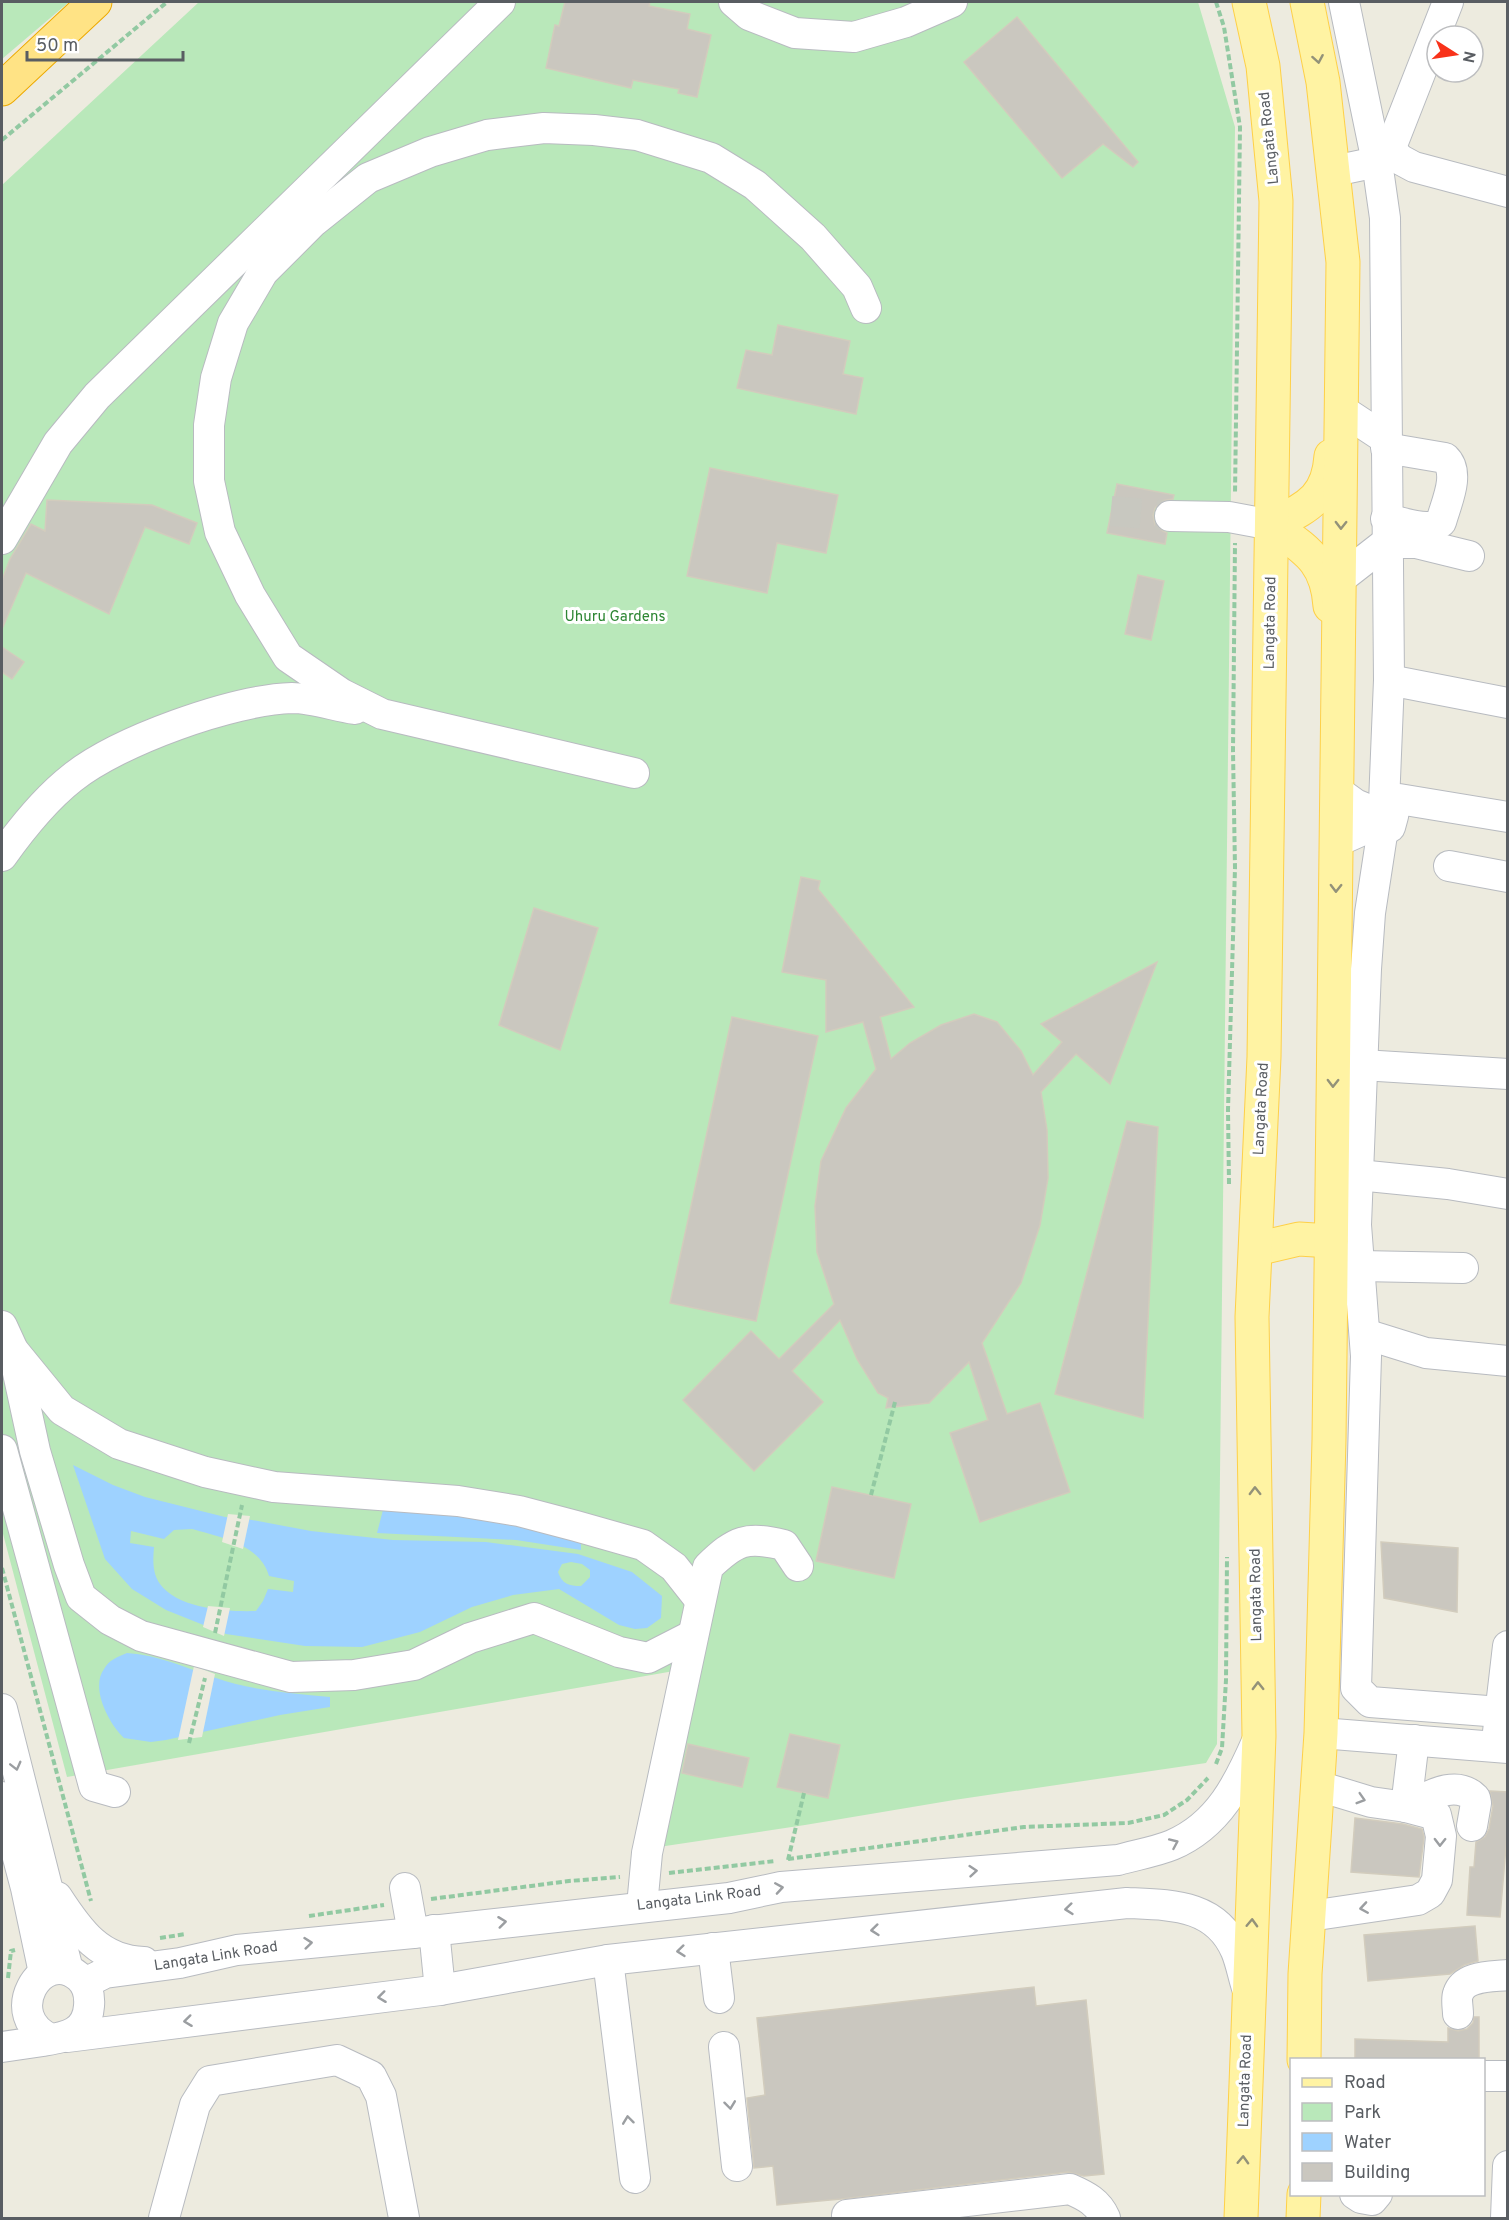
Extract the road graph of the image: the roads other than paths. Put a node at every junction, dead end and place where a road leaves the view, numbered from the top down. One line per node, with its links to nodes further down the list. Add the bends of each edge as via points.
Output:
1 (95, 2): 9 (highway)
2 (500, 2): 20 (street, via 97,396 58,443)
3 (734, 2): 4 (street, via 749,15 795,33 854,37 906,22)
4 (951, 2)
5 (1249, 2): 18 (main road, Langata Road, via 1263,66 1276,201)
6 (1307, 2): 11 (main road, one-way to 11, via 1323,82)
7 (1344, 2): 10 (street)
8 (1448, 2): 10 (street)
9 (2, 89)
10 (1383, 156): 11 (street); 12 (street); 16 (street)
11 (1334, 171): 13 (main road)
12 (1508, 192)
13 (1343, 262): 15 (main road); 18 (main road, via 1327,481 1308,506)
14 (866, 308): 26 (street, via 857,287 813,237 755,185 711,158 637,135 544,128 487,135 430,152 368,178 313,222 263,272 233,323 216,378 209,425 210,481 220,532 250,595 288,657 342,694)
15 (1342, 410): 16 (street); 22 (main road, one-way to 22)
16 (1386, 443): 19 (street); 19 (street, via 1445,458 1453,474 1437,526)
17 (1170, 516): 18 (street, via 1235,518)
18 (1272, 525): 25 (main road, via 1316,559 1324,576 1329,593); 40 (main road, Langata Road, via 1264,1057)
19 (1386, 531): 21 (street); 22 (street); 23 (street)
20 (2, 539)
21 (1469, 556)
22 (1341, 578): 25 (main road)
23 (1389, 680): 24 (street); 29 (street)
24 (1508, 703)
25 (1338, 712): 28 (main road)
26 (382, 714): 27 (street); 32 (street, via 294,698 242,705 189,722 120,748 72,778 35,813)
27 (634, 773)
28 (1337, 791): 29 (street, via 1355,804); 31 (main road)
29 (1388, 814): 30 (street); 31 (street); 35 (street, via 1370,913)
30 (1508, 817)
31 (1336, 842): 39 (main road, one-way to 39)
32 (2, 856)
33 (1449, 866): 34 (street)
34 (1508, 876)
35 (1362, 1065): 36 (street); 37 (street)
36 (1508, 1074)
37 (1358, 1175): 38 (street); 41 (street, via 1356,1225)
38 (1508, 1194)
39 (1331, 1241): 40 (main road, via 1299,1239); 46 (main road)
40 (1256, 1249): 56 (main road, Langata Road, one-way to 40, via 1252,1317)
41 (1360, 1266): 42 (street); 43 (street)
42 (1463, 1268)
43 (1365, 1334): 45 (street, via 1426,1353); 47 (street)
44 (8, 1338): 50 (street, via 62,1410 119,1444 205,1472 274,1487 458,1501 576,1526 643,1545 674,1567); 51 (street, via 35,1451 81,1597 110,1620 141,1636 291,1677 354,1675 414,1665 470,1638 534,1618 620,1652 648,1658)
45 (1508, 1360)
46 (1329, 1440): 47 (street); 55 (main road)
47 (1364, 1443): 54 (street, via 1356,1688 1370,1702)
48 (2, 1450): 60 (street, via 93,1786)
49 (798, 1566): 50 (street, via 784,1545 761,1539 745,1540 723,1552 708,1567)
50 (700, 1600): 51 (street)
51 (693, 1635): 66 (street, via 647,1853)
52 (1508, 1646): 54 (street)
53 (2, 1710): 64 (street, one-way to 64)
54 (1500, 1712): 58 (street)
55 (1321, 1732): 57 (street); 59 (main road)
56 (1259, 1737): 66 (street, Langata Link Road, one-way to 56, via 729,1898 785,1873 1118,1860 1172,1845 1198,1831 1220,1810 1240,1780); 75 (main road, Langata Road, one-way to 56)
57 (1413, 1740): 58 (street); 62 (street)
58 (1502, 1747)
59 (1318, 1786): 62 (street, one-way to 62, via 1371,1802); 67 (main road)
60 (115, 1792)
61 (2, 1797): 64 (street)
62 (1406, 1807): 63 (street, via 1447,1789 1462,1791 1475,1798); 67 (street, one-way to 67, via 1436,1815 1441,1836 1437,1880 1430,1893 1418,1900)
63 (1472, 1826)
64 (35, 1881): 71 (street, via 77,1928 103,1950 132,1962); 72 (street); 77 (street, via 23,1973)
65 (406, 1895): 68 (street)
66 (642, 1906): 68 (street, Langata Link Road, one-way to 66)
67 (1310, 1916): 82 (main road)
68 (423, 1932): 71 (street, Langata Link Road, one-way to 68, via 237,1950); 74 (street)
69 (713, 1948): 70 (street, one-way to 70); 75 (street, one-way to 69, via 1229,1940 1215,1922 1186,1907 1127,1903); 76 (street)
70 (608, 1960): 74 (street); 87 (street, one-way to 70)
71 (180, 1963): 72 (street, Langata Link Road)
72 (66, 1975): 77 (street, via 29,1986); 79 (street, via 89,1997 88,2013 82,2027)
73 (1508, 1975): 78 (street, via 1464,1984 1458,1994)
74 (440, 1990): 79 (street, one-way to 79)
75 (1249, 1993): 96 (main road, Langata Road, one-way to 75)
76 (719, 1998)
77 (8, 2003): 79 (street, via 39,2034)
78 (1458, 2014)
79 (59, 2038): 80 (street)
80 (2, 2047)
81 (724, 2047): 85 (street, one-way to 85)
82 (1304, 2058)
83 (1485, 2076): 84 (street)
84 (1508, 2076)
85 (737, 2166)
86 (1508, 2166): 88 (street)
87 (635, 2178)
88 (1502, 2195)
89 (1304, 2196): 97 (main road)
90 (1357, 2196): 91 (street, via 1372,2200)
91 (1375, 2196)
92 (847, 2215): 95 (street, via 1070,2190 1087,2196)
93 (164, 2218): 94 (street, via 195,2105 210,2081 337,2060 371,2076 381,2096)
94 (404, 2218)
95 (1105, 2218)
96 (1241, 2218)
97 (1304, 2218)

